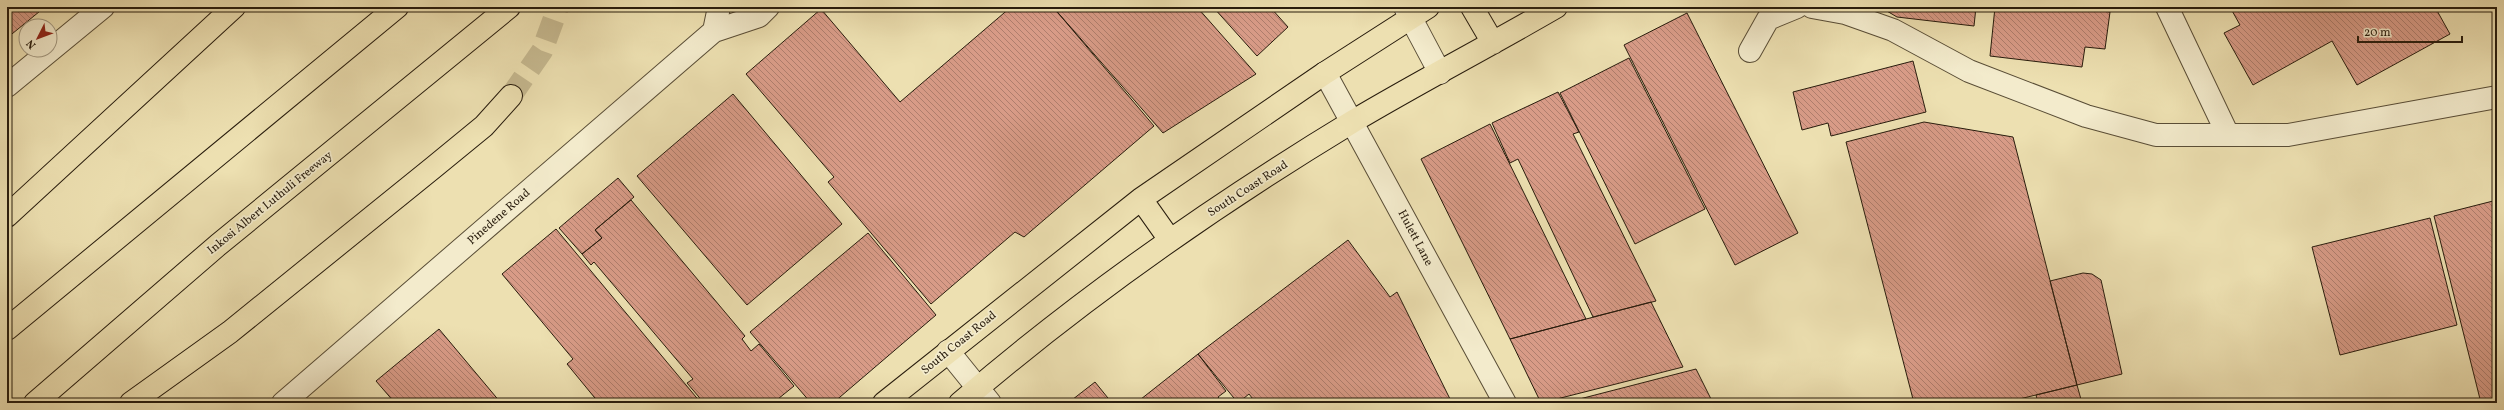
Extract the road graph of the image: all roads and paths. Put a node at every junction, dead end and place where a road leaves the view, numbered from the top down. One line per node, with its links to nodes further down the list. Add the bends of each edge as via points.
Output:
1 (103, 7): 18 (street)
2 (234, 7): 24 (highway)
3 (397, 7): 26 (highway)
4 (509, 7): 29 (highway, Inkosi Albert Luthuli Freeway, via 218,245)
5 (719, 7): 13 (street)
6 (768, 7): 13 (street, Pinedene Road, via 759,16)
7 (1472, 7): 14 (highway)
8 (1556, 7): 14 (highway, South Coast Road)
9 (1797, 7): 15 (street, via 1768,19)
10 (1812, 7): 22 (street, via 1845,13 1892,30 1969,71 2086,116 2156,135)
11 (2167, 7): 22 (street)
12 (1414, 11): 16 (street); 17 (highway, South Coast Road)
13 (714, 32): 31 (street, Pinedene Road)
14 (1493, 43): 16 (highway, South Coast Road)
15 (1750, 51)
16 (1440, 72): 21 (highway, South Coast Road)
17 (1325, 73): 21 (street, Hulett Lane); 23 (highway, South Coast Road)
18 (7, 86)
19 (511, 96): 30 (highway, via 484,126 236,327)
20 (2497, 97): 22 (street, via 2288,135)
21 (1354, 122): 25 (highway, South Coast Road); 34 (street, Hulett Lane)
22 (2228, 135)
23 (1140, 199): 25 (highway); 27 (highway, South Coast Road)
24 (7, 216)
25 (1170, 240): 28 (highway, South Coast Road, via 1076,309)
26 (7, 329)
27 (948, 351): 28 (street); 32 (highway, South Coast Road)
28 (984, 395): 33 (highway, South Coast Road)
29 (35, 403)
30 (131, 403)
31 (283, 403)
32 (884, 403)
33 (960, 403)
34 (1505, 403)

